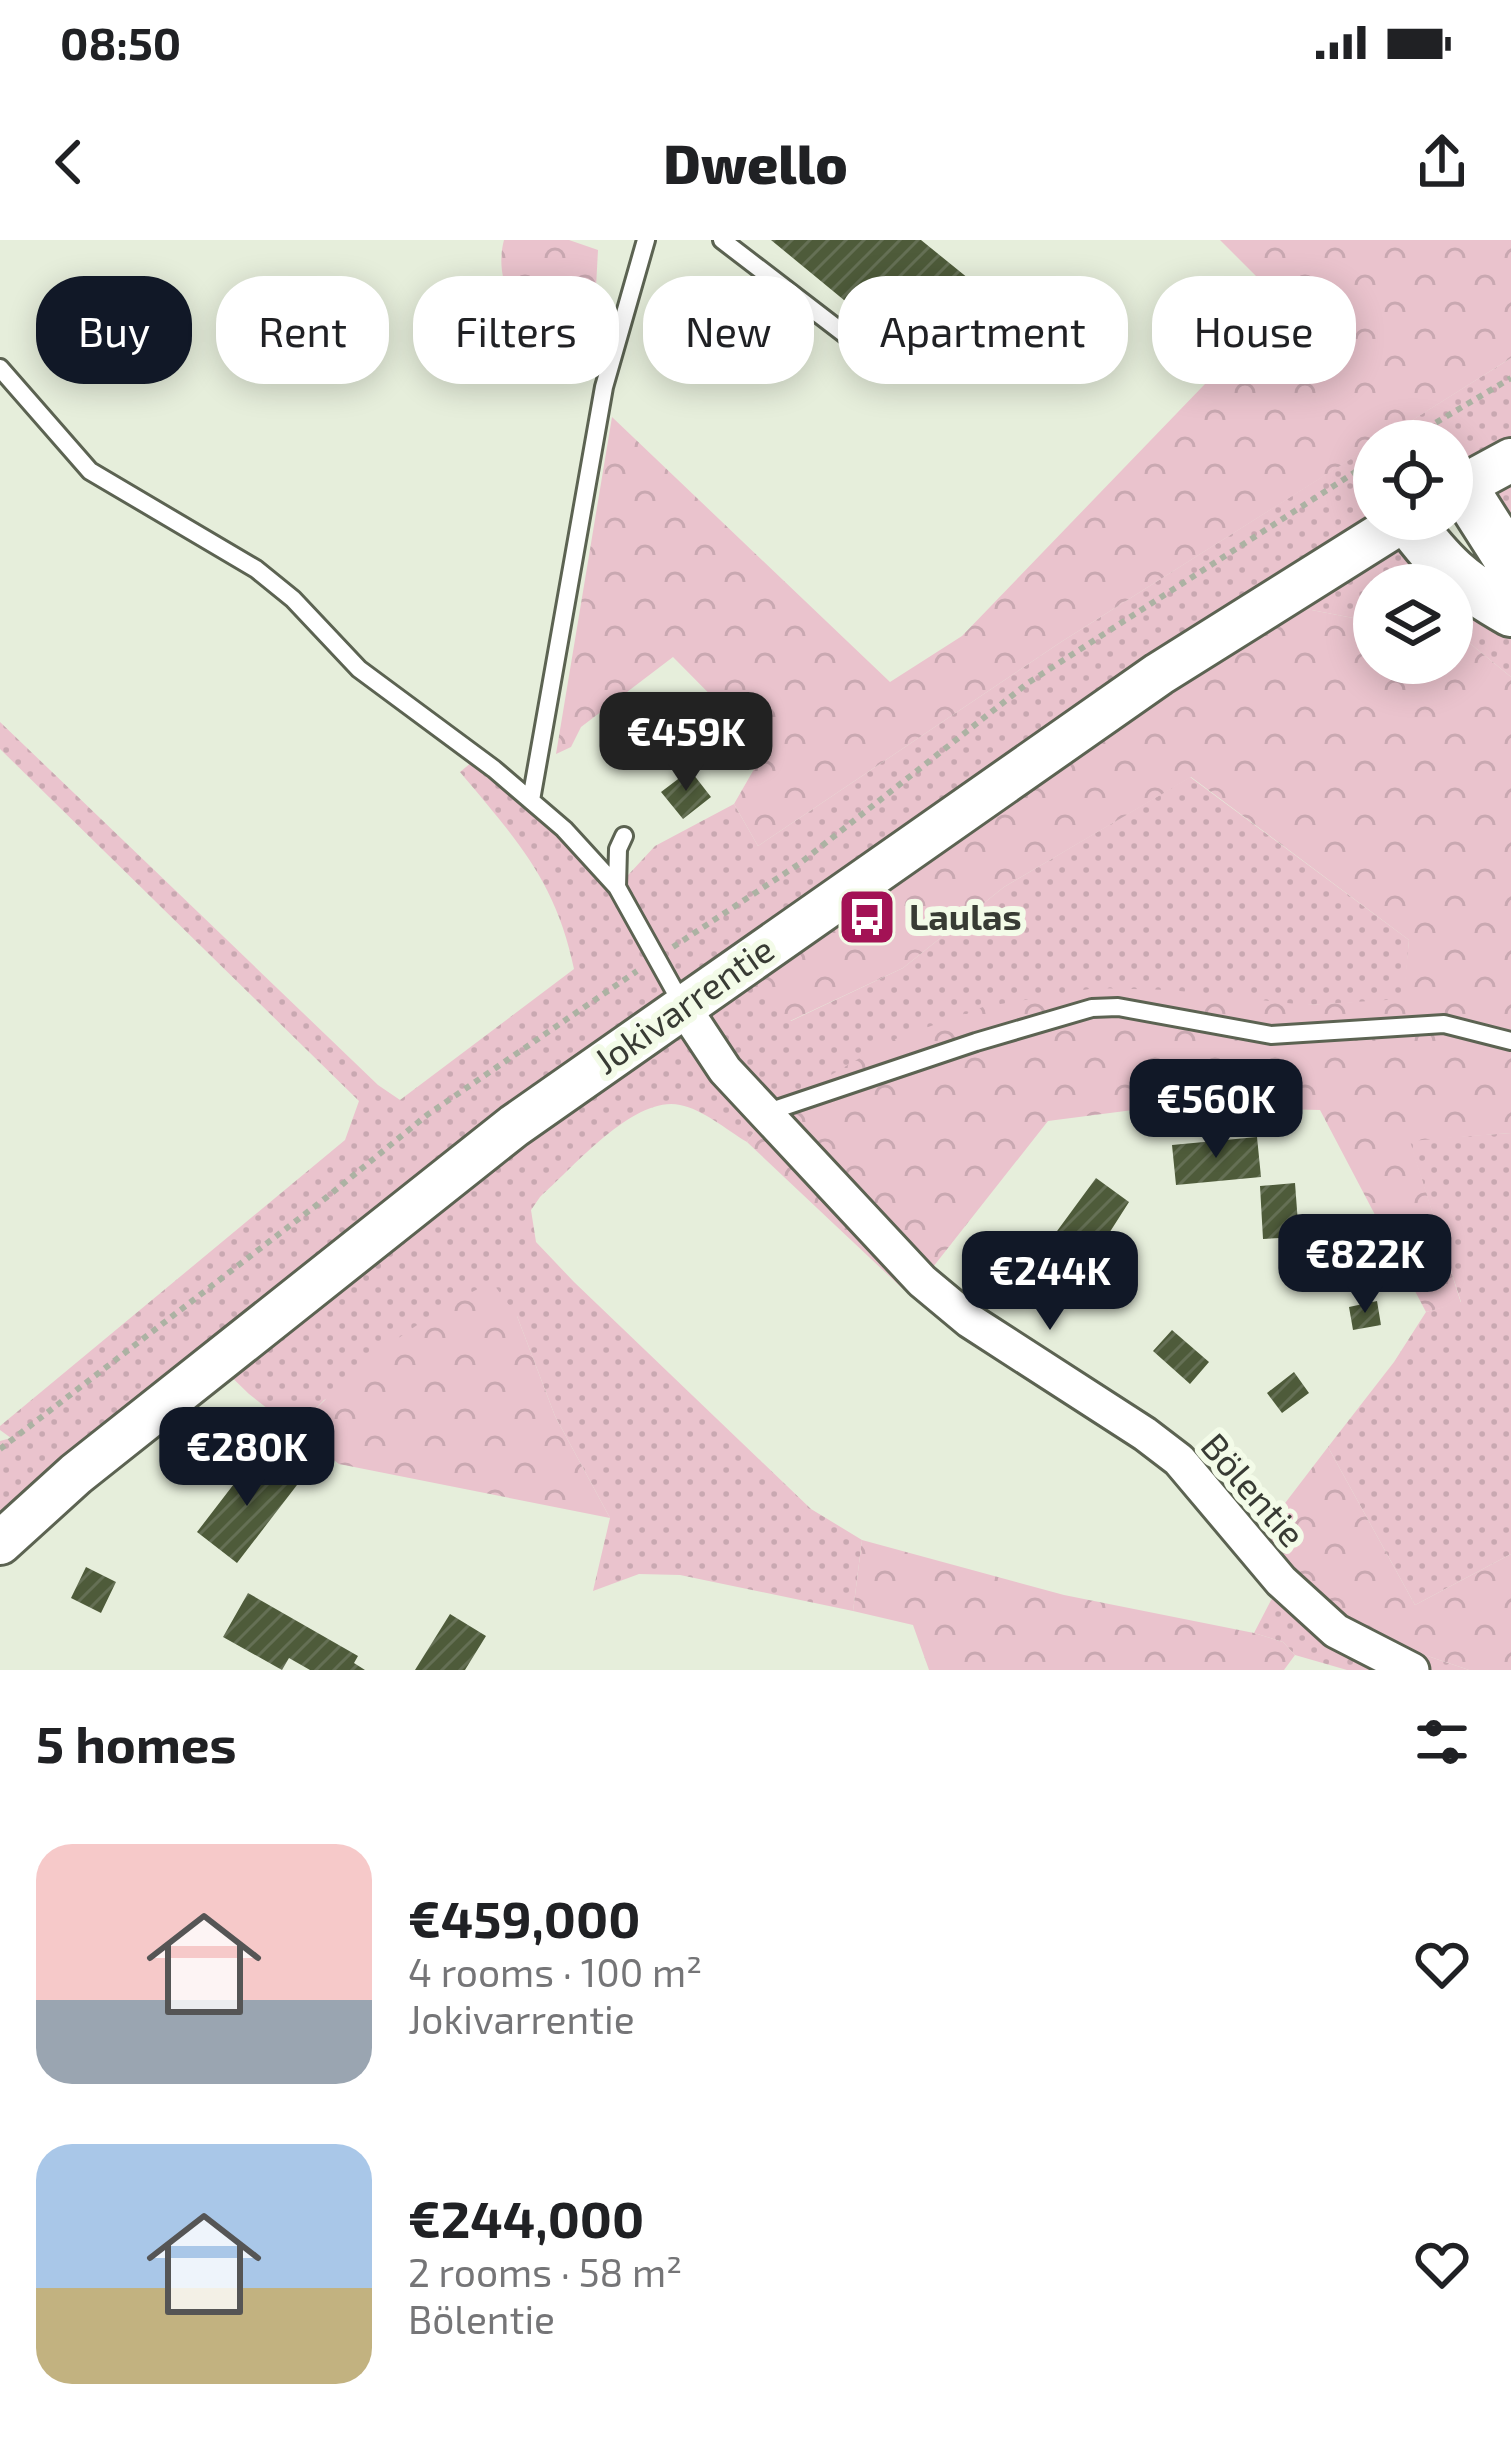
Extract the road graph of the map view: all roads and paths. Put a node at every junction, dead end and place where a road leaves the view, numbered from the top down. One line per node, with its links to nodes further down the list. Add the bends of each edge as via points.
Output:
1 (646, 240): 15 (lane, via 604,387)
2 (722, 240): 3 (lane)
3 (838, 329)
4 (0, 368): 15 (lane, via 90,471 256,569 359,669)
5 (1511, 378): 6 (path)
6 (1440, 420)
7 (1511, 460): 9 (street)
8 (1353, 472): 18 (path, via 1028,683 799,864)
9 (1473, 480)
10 (1473, 511): 13 (main road)
11 (1373, 540): 20 (street, Jokivarrentie, via 1160,674)
12 (1422, 540): 14 (main road, via 1441,566)
13 (1511, 563)
14 (1511, 612)
15 (531, 800): 17 (lane)
16 (624, 836): 17 (lane)
17 (617, 887): 20 (lane)
18 (676, 945)
19 (634, 974): 23 (path, via 427,1115)
20 (682, 1005): 22 (street, Bölentie, via 725,1070); 24 (street, Jokivarrentie, via 458,1170)
21 (1511, 1041): 22 (lane, via 1444,1024 1271,1035 1092,1008)
22 (768, 1112): 25 (street, Bölentie, via 922,1281 1179,1460 1281,1580 1336,1631)
23 (0, 1449)
24 (0, 1543)
25 (1412, 1670)

